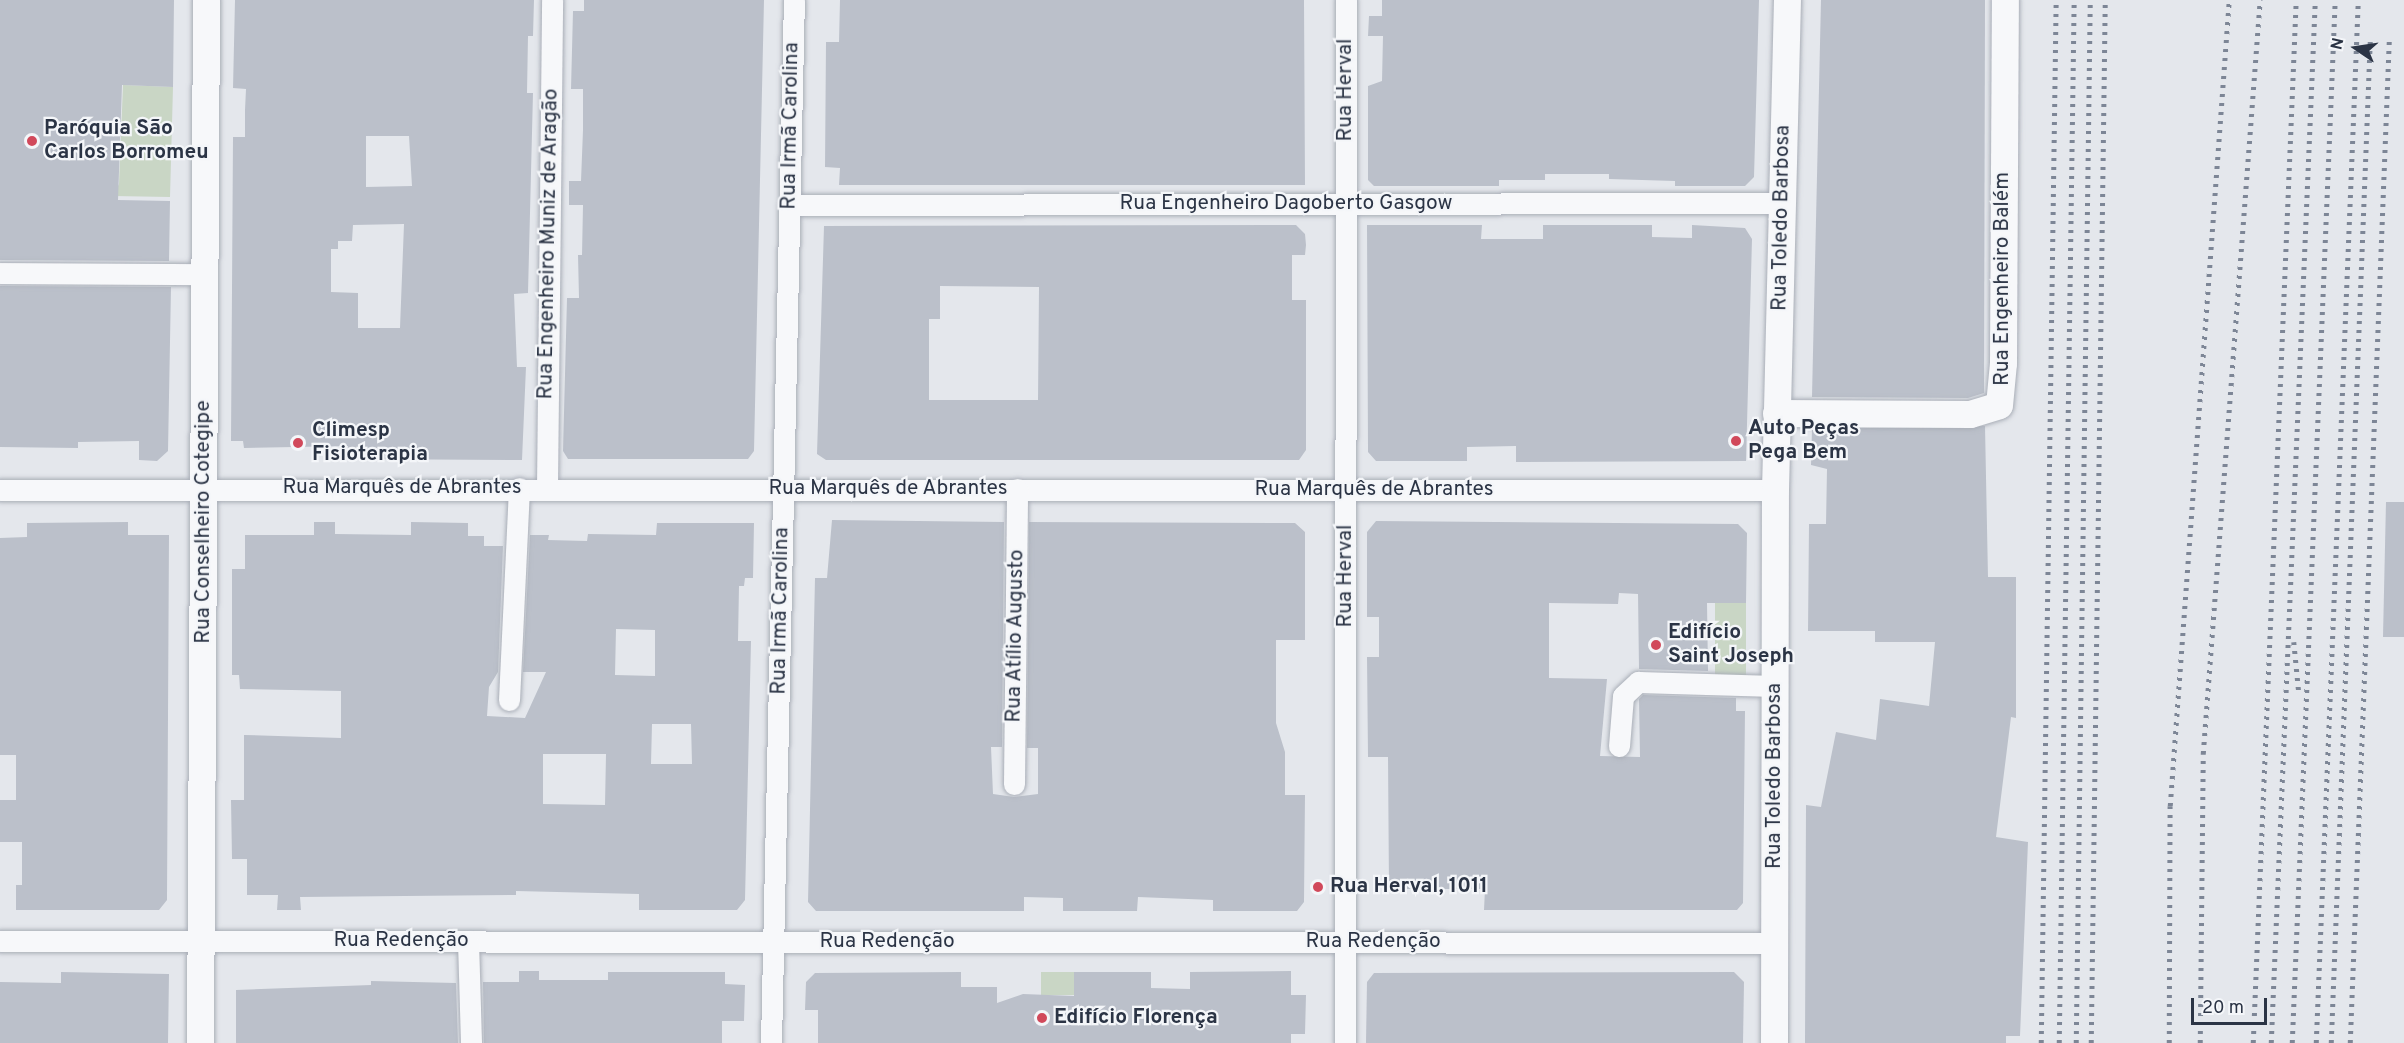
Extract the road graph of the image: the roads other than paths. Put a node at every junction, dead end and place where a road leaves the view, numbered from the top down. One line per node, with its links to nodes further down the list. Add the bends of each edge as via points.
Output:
1 (206, 0): 11 (street, Rua Conselheiro Cotegipe)
2 (552, 0): 15 (street, Rua Engenheiro Muniz de Aragão)
3 (794, 0): 9 (street, Rua Irmã Carolina)
4 (1346, 0): 8 (street, Rua Herval)
5 (1787, 0): 7 (street, Rua Toledo Barbosa)
6 (2005, 0): 12 (street, Rua Engenheiro Balém, via 2003,363 1999,405 1970,414 1803,412)
7 (1782, 202): 8 (street, Rua Engenheiro Dagoberto Gasgow); 12 (street, Rua Toledo Barbosa)
8 (1347, 203): 9 (street, Rua Engenheiro Dagoberto Gasgow); 19 (street, Rua Herval)
9 (790, 205): 16 (street, Rua Irmã Carolina)
10 (0, 273): 11 (street)
11 (205, 274): 13 (street, Rua Conselheiro Cotegipe)
12 (1776, 425): 20 (street, Rua Toledo Barbosa)
13 (204, 487): 14 (street, Rua Marquês de Abrantes); 18 (street, Rua Marquês de Abrantes); 26 (street, Rua Conselheiro Cotegipe)
14 (519, 488): 15 (street, Rua Marquês de Abrantes); 22 (street)
15 (547, 488): 16 (street, Rua Marquês de Abrantes)
16 (783, 489): 17 (street, Rua Marquês de Abrantes); 28 (street, Rua Irmã Carolina)
17 (1017, 489): 19 (street, Rua Marquês de Abrantes); 24 (street, Rua Atílio Augusto)
18 (0, 490)
19 (1347, 490): 20 (street, Rua Marquês de Abrantes); 29 (street, Rua Herval)
20 (1775, 490): 21 (street, Rua Toledo Barbosa)
21 (1775, 686): 23 (street, via 1638,682 1623,696); 30 (street, Rua Toledo Barbosa)
22 (509, 700)
23 (1619, 746)
24 (1014, 784)
25 (0, 941): 26 (street, Rua Redenção)
26 (202, 941): 27 (street, Rua Redenção); 31 (street, Rua Conselheiro Cotegipe)
27 (468, 941): 28 (street, Rua Redenção); 32 (street)
28 (773, 942): 29 (street, Rua Redenção); 33 (street, Rua Irmã Carolina)
29 (1345, 942): 30 (street, Rua Redenção); 34 (street, Rua Herval)
30 (1775, 943): 35 (street, Rua Toledo Barbosa)
31 (200, 1043)
32 (471, 1043)
33 (771, 1043)
34 (1345, 1043)
35 (1774, 1043)

